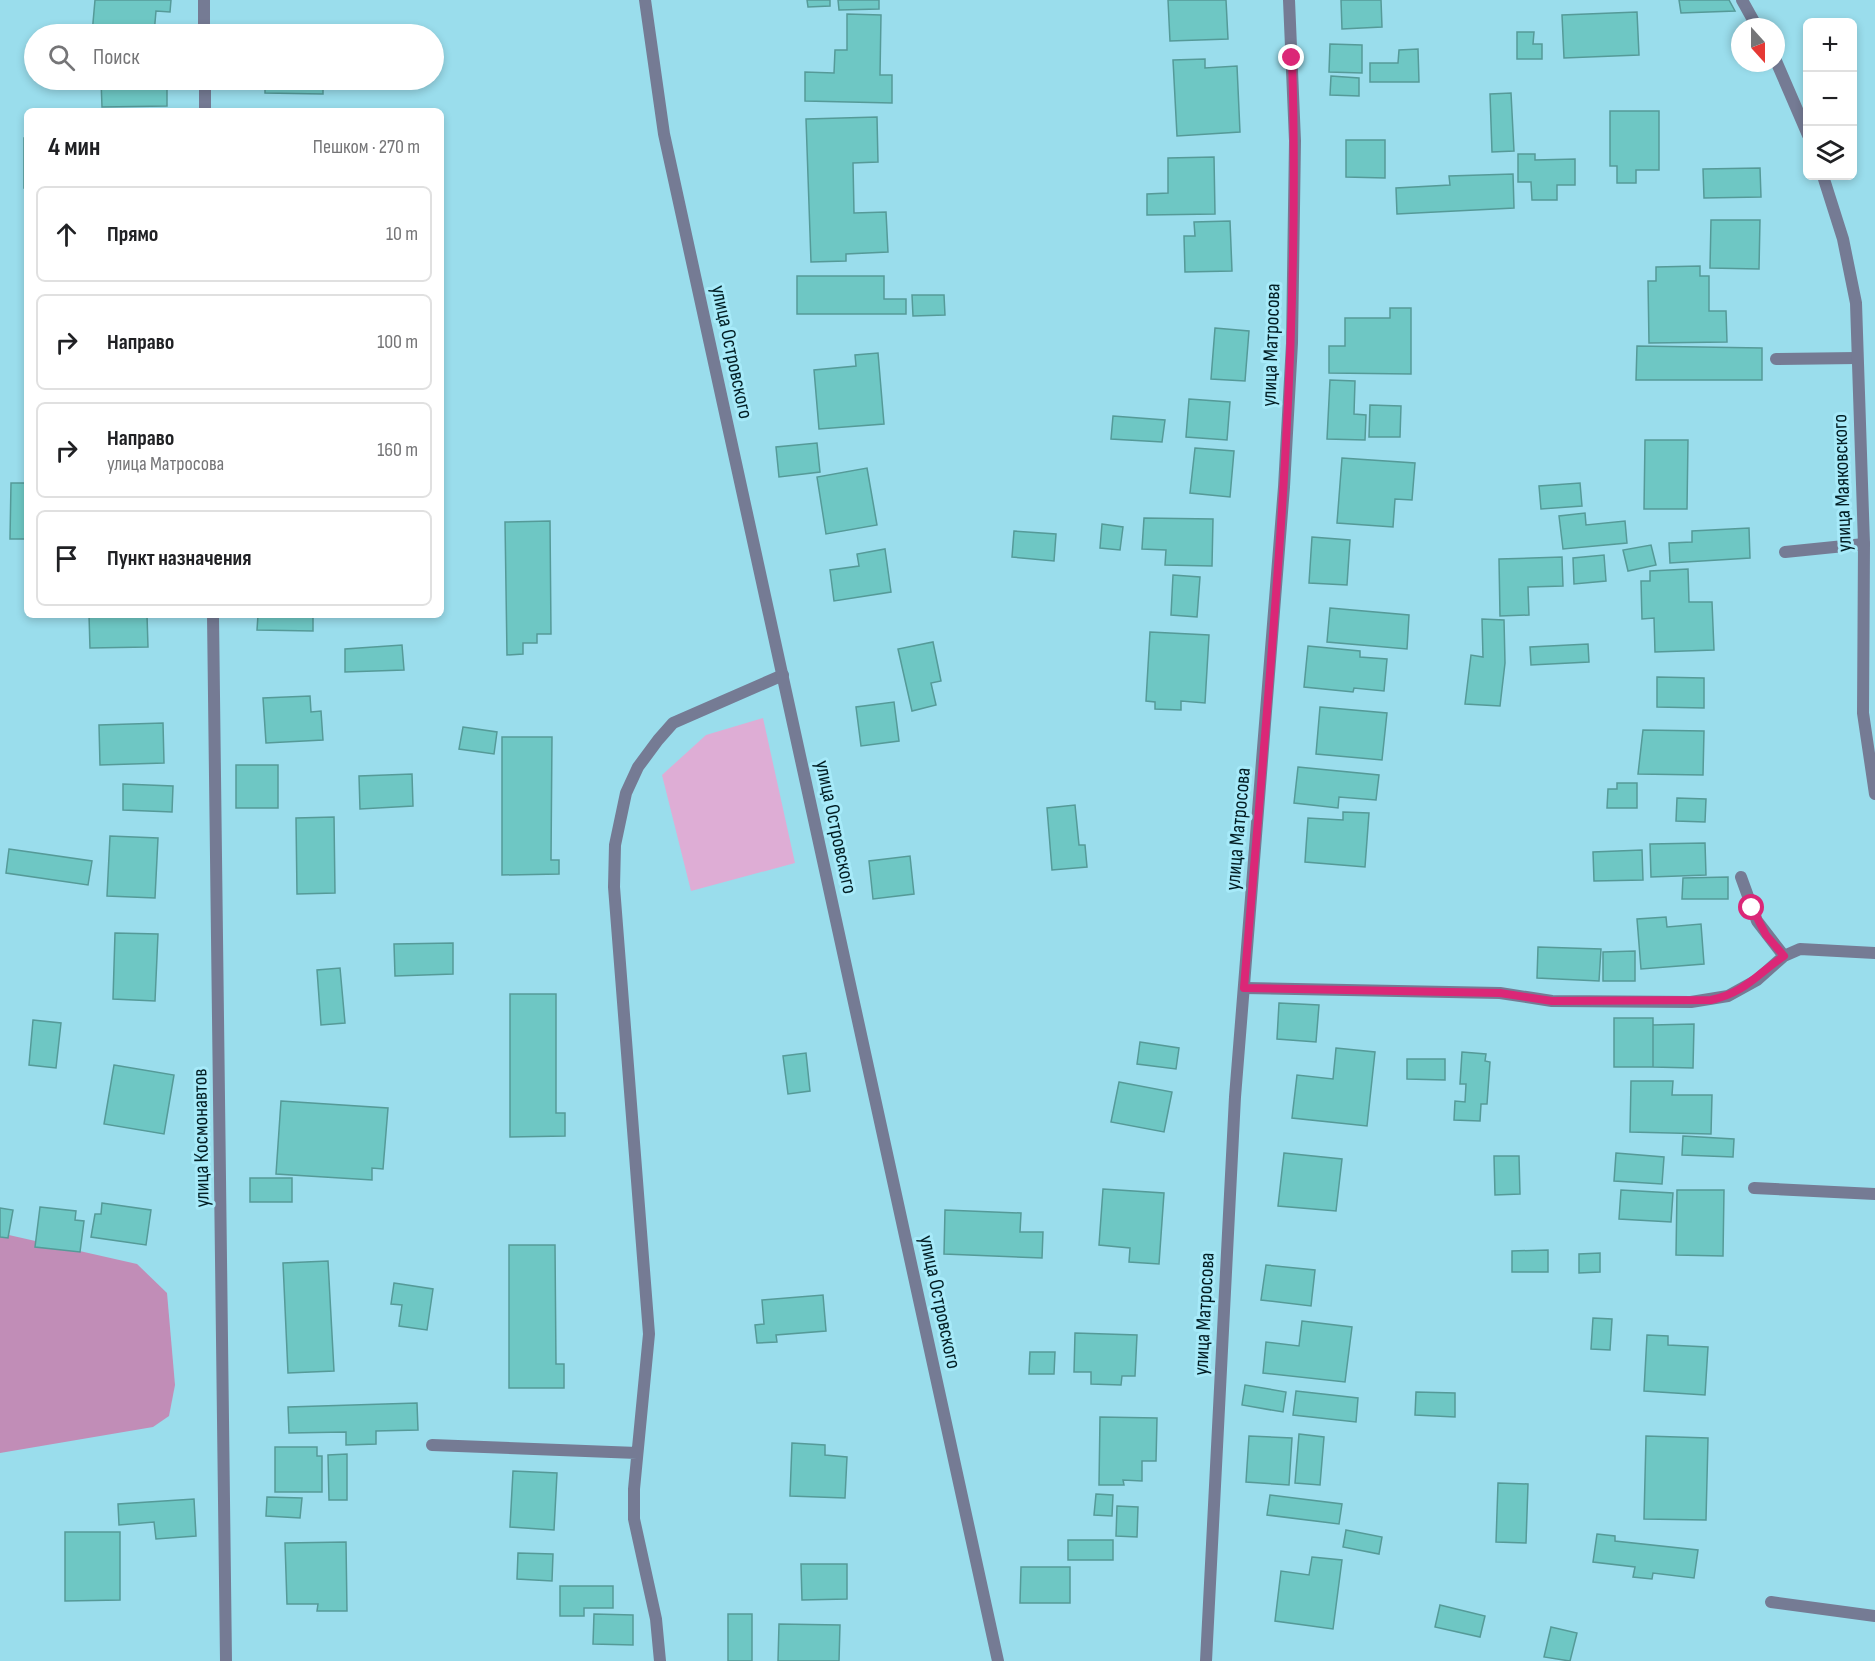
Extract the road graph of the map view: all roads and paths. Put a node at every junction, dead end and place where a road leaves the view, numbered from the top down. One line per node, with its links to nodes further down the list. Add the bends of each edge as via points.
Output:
1 (204, 0): 6 (street)
2 (645, 0): 17 (street, улица Островского, via 664,134)
3 (1289, 0): 22 (street, улица Матросова, via 1294,141 1292,343)
4 (1742, 0): 5 (street)
5 (1752, 18)
6 (204, 24)
7 (1781, 72): 10 (street)
8 (205, 90): 9 (street)
9 (206, 108)
10 (1804, 126)
11 (1824, 180): 12 (street, улица Маяковского, via 1851,273)
12 (1857, 358): 13 (street); 14 (street, улица Маяковского)
13 (1776, 359)
14 (1864, 544): 15 (street); 18 (street, улица Маяковского, via 1863,713)
15 (1785, 552)
16 (213, 618): 29 (street, улица Космонавтов)
17 (783, 675): 26 (street, via 673,723 638,767 626,793 615,845 614,887 649,1334); 31 (street, улица Островского)
18 (1875, 794)
19 (1741, 877): 21 (street, via 1757,921)
20 (1875, 953): 21 (street, via 1812,948)
21 (1784, 956): 22 (street, via 1757,980 1728,996 1691,1002 1552,1001 1500,993)
22 (1244, 988): 32 (street, улица Матросова)
23 (1754, 1188): 24 (street)
24 (1875, 1194)
25 (432, 1445): 26 (street)
26 (637, 1453): 30 (street, via 634,1519 656,1619)
27 (1771, 1602): 28 (street)
28 (1875, 1616)
29 (226, 1661)
30 (660, 1661)
31 (998, 1661)
32 (1206, 1661)

